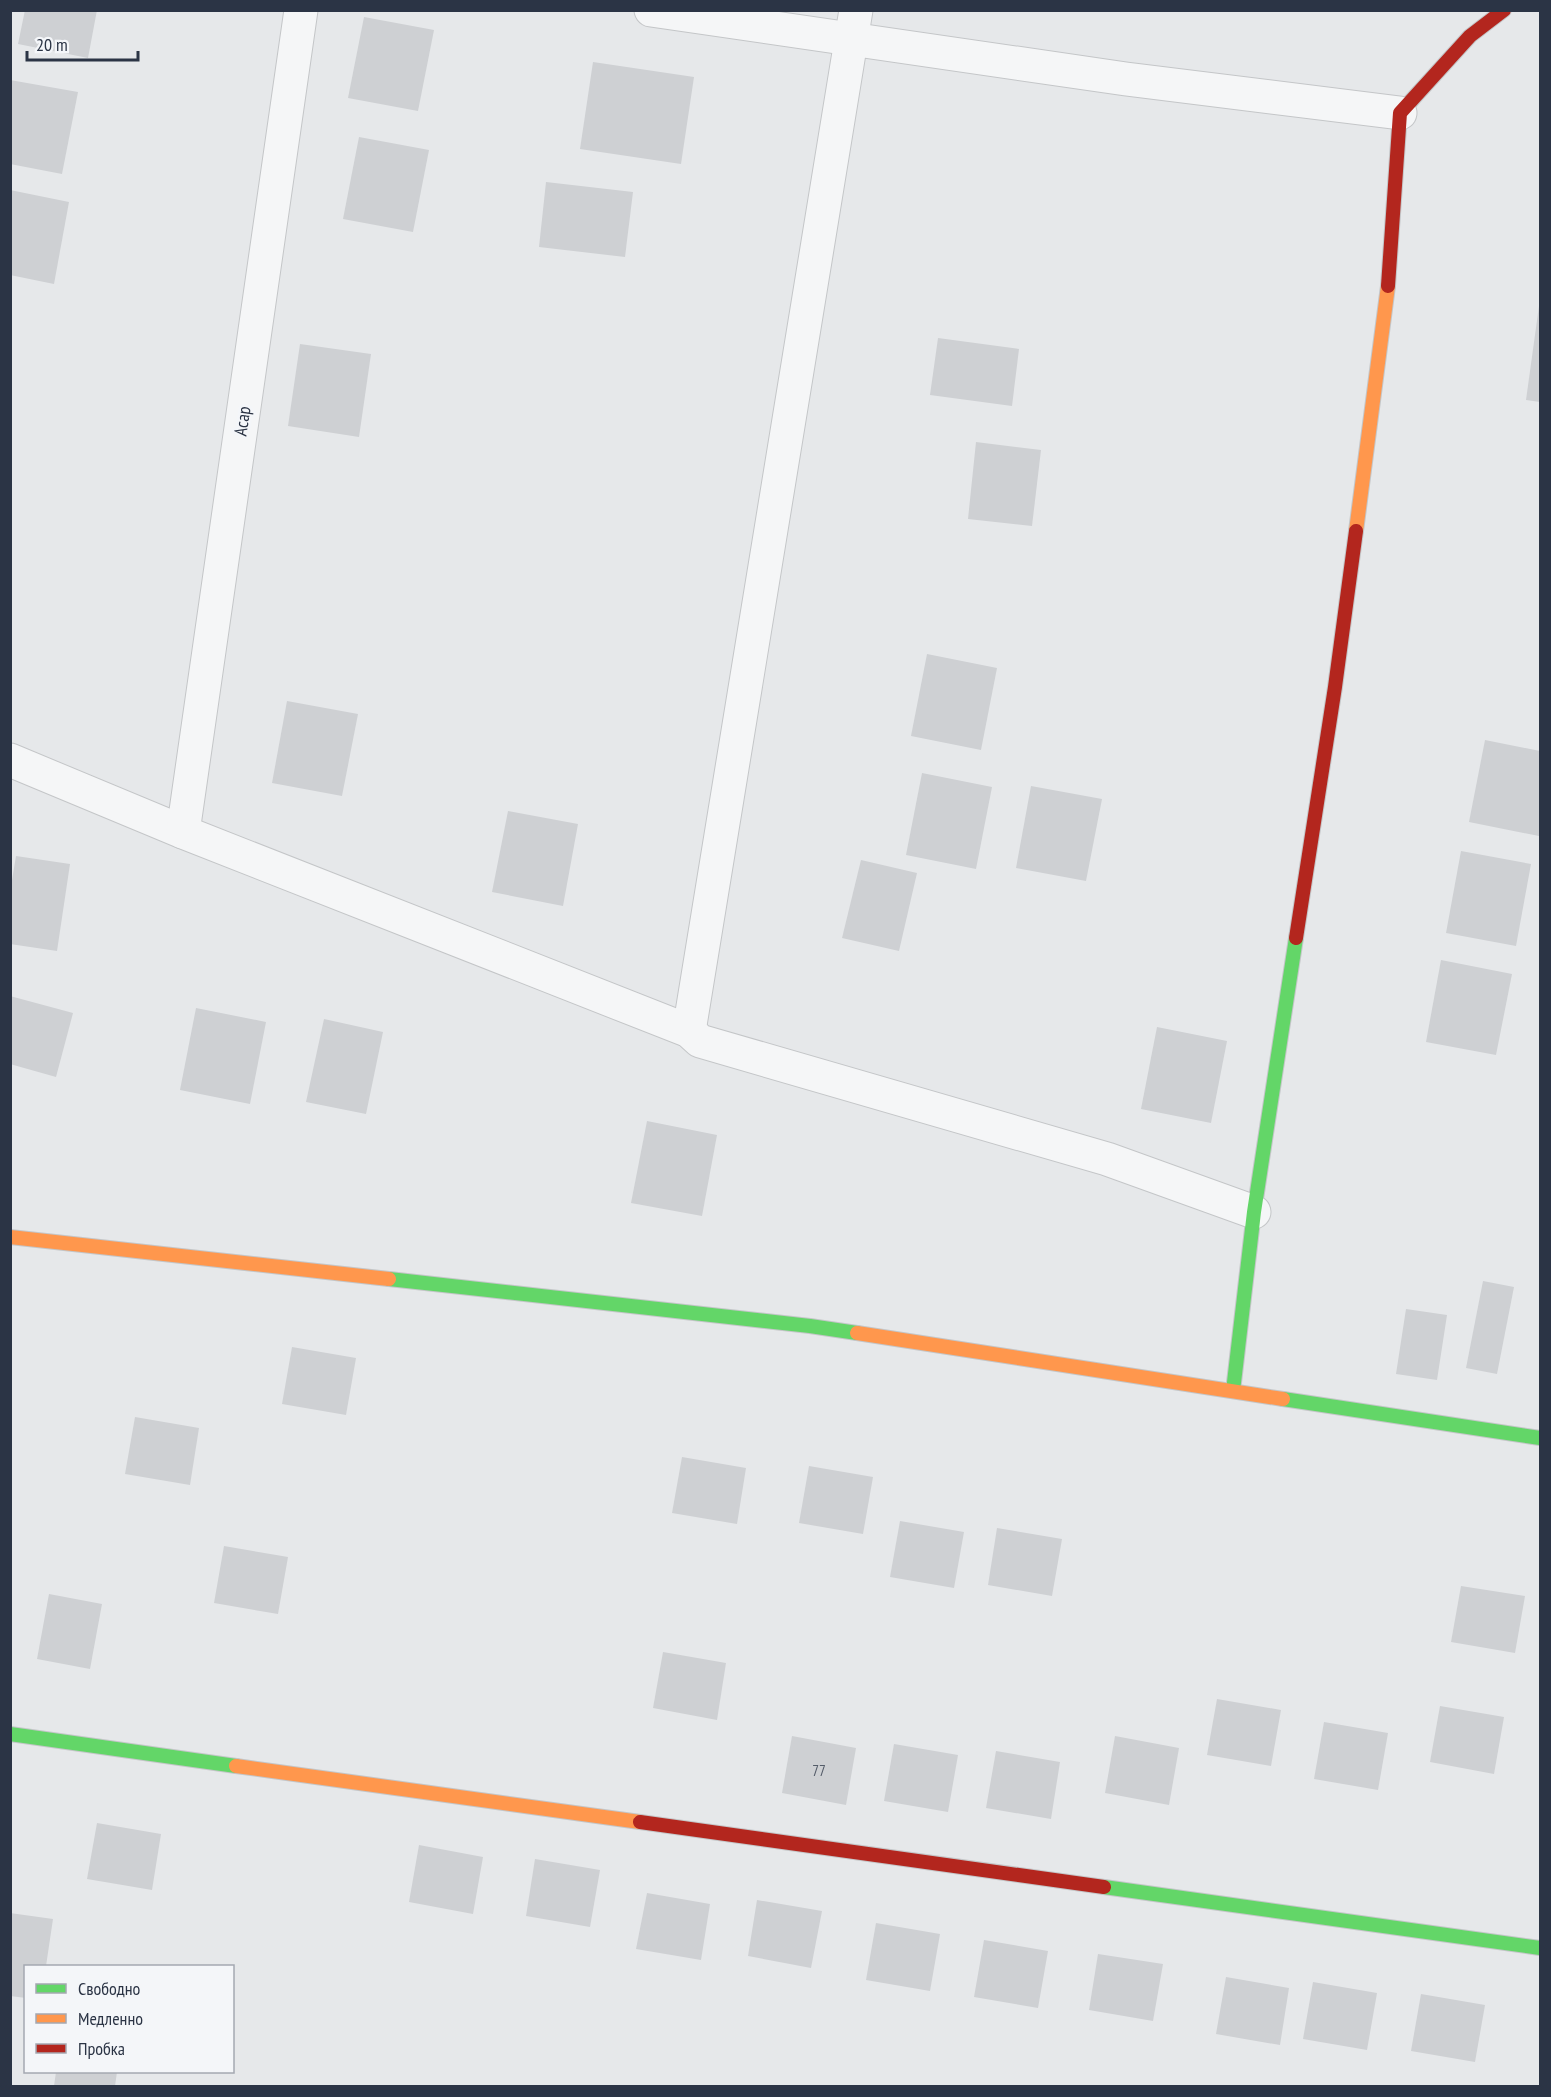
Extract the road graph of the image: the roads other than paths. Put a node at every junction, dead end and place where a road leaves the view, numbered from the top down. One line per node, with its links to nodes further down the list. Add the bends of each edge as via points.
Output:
1 (301, 10): 7 (street, Асар)
2 (651, 10): 4 (street)
3 (1504, 10): 5 (street, via 1470,36)
4 (854, 25): 5 (street, via 1126,79); 8 (street)
5 (1400, 113): 9 (street, via 1390,267 1373,411)
6 (10, 760): 7 (street)
7 (183, 832): 8 (street)
8 (689, 1031): 9 (street, via 700,1041 1107,1159)
9 (1254, 1212): 11 (street)
10 (10, 1237): 11 (street, via 810,1326)
11 (1233, 1391): 12 (street)
12 (1540, 1438)
13 (10, 1734): 14 (street)
14 (1540, 1948)

